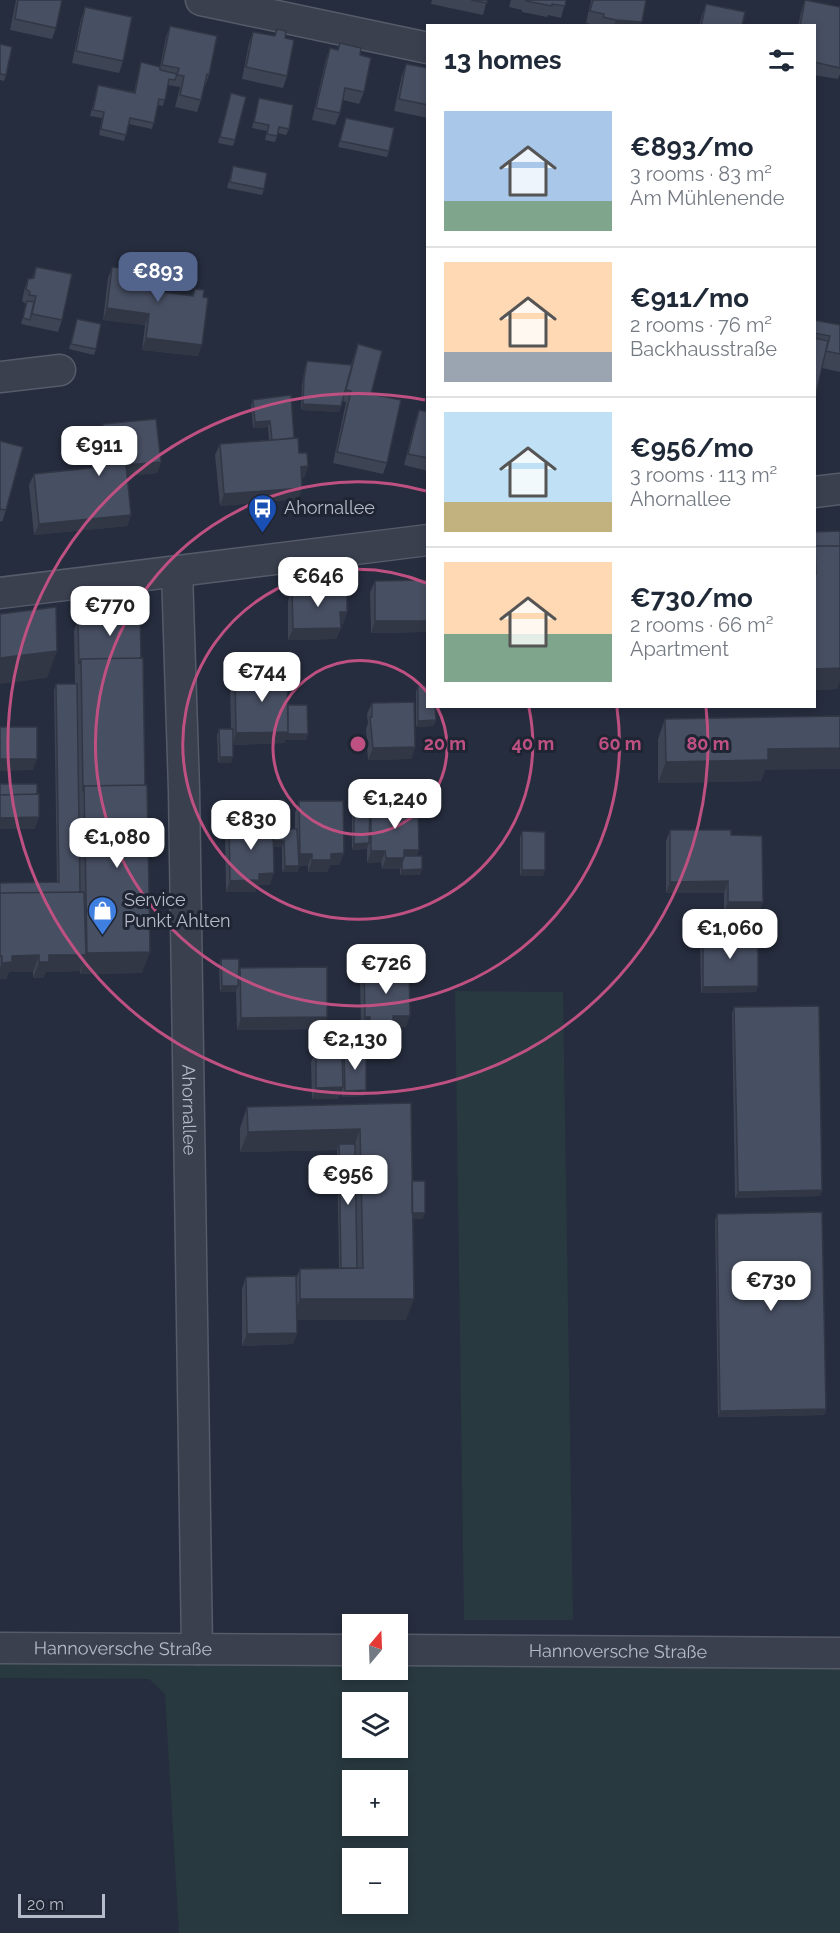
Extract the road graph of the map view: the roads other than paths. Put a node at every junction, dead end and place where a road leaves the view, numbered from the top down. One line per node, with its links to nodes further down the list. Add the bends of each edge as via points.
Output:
1 (201, 0): 2 (street)
2 (426, 48)
3 (60, 370): 4 (street)
4 (0, 377)
5 (840, 489): 6 (street)
6 (816, 492)
7 (426, 540): 8 (street)
8 (177, 572): 9 (street); 11 (street, Ahornallee)
9 (0, 592)
10 (0, 1648): 11 (street, Hannoversche Straße)
11 (197, 1649): 12 (street, Hannoversche Straße)
12 (342, 1650)
13 (408, 1650): 14 (street, Hannoversche Straße)
14 (840, 1653)

